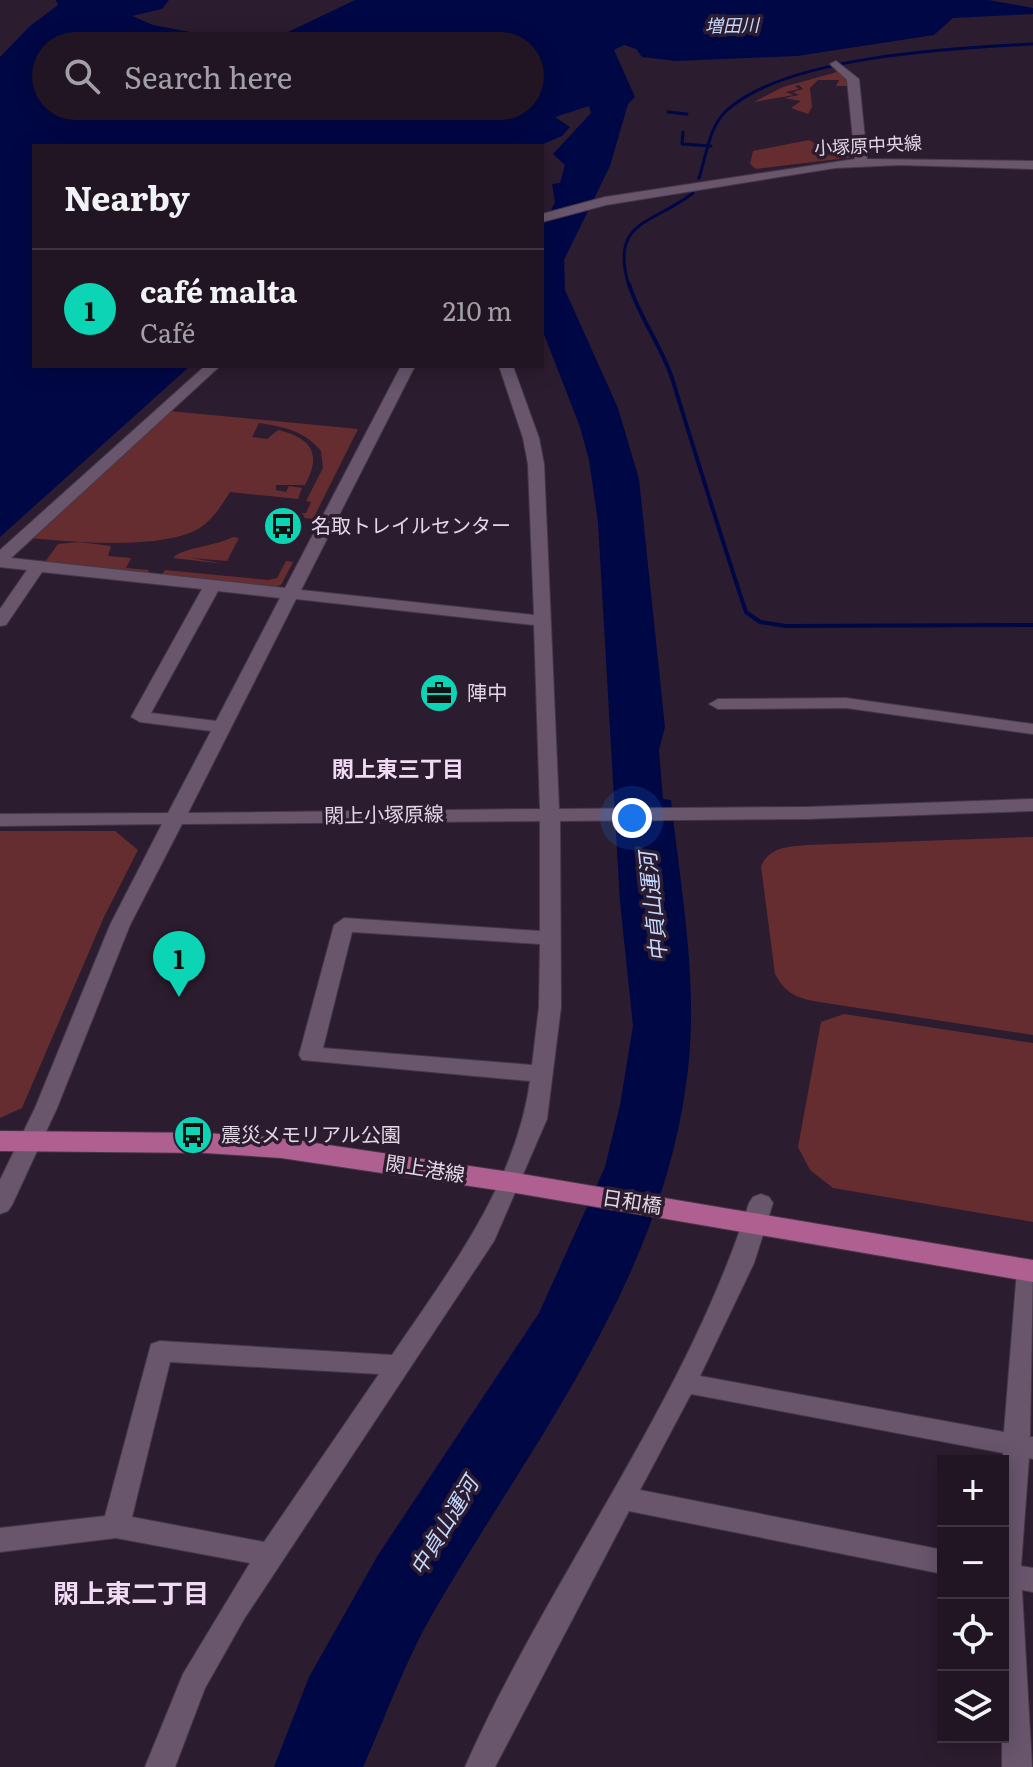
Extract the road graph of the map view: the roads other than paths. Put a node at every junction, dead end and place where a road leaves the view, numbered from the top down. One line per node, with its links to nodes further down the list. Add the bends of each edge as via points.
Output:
1 (840, 66): 2 (street, via 853,79)
2 (863, 162): 3 (street, 小塚原中央線); 4 (street, 小塚原中央線, via 605,201)
3 (1033, 165)
4 (544, 217)
5 (211, 368): 8 (street)
6 (407, 368): 11 (street)
7 (507, 368): 13 (street, via 536,464)
8 (0, 561): 9 (street)
9 (38, 566): 10 (street); 12 (street)
10 (213, 585): 11 (street); 15 (street, via 140,717)
11 (290, 594): 13 (street); 15 (street)
12 (0, 621)
13 (542, 621): 18 (street)
14 (718, 704): 16 (street, via 846,703)
15 (222, 727): 19 (street)
16 (1033, 729)
17 (1033, 805): 18 (street, 閖上小塚原線)
18 (550, 813): 19 (street, 閖上小塚原線); 21 (street)
19 (176, 818): 20 (street, 閖上小塚原線); 24 (street, via 120,925)
20 (0, 820)
21 (548, 938): 22 (street, via 550,1007); 22 (street, via 344,925 310,1055)
22 (544, 1074): 25 (street, via 536,1119)
23 (0, 1141): 24 (main road, 閖上港線)
24 (31, 1142): 25 (main road, 閖上港線, via 281,1148); 27 (street)
25 (510, 1182): 26 (main road, 閖上港線); 30 (street, via 486,1235)
26 (563, 1191): 28 (main road, 日和橋, via 700,1213)
27 (0, 1205)
28 (758, 1213): 29 (main road); 31 (street, via 742,1263)
29 (1031, 1270): 32 (street)
30 (398, 1365): 34 (street, via 160,1351); 36 (street)
31 (684, 1383): 32 (street); 33 (street)
32 (1026, 1446): 38 (street)
33 (622, 1498): 37 (street); 40 (street)
34 (116, 1526): 35 (street); 36 (street)
35 (0, 1540)
36 (270, 1555): 39 (street, via 193,1683)
37 (937, 1561)
38 (1014, 1576): 41 (street)
39 (160, 1767)
40 (480, 1767)
41 (1017, 1767)

